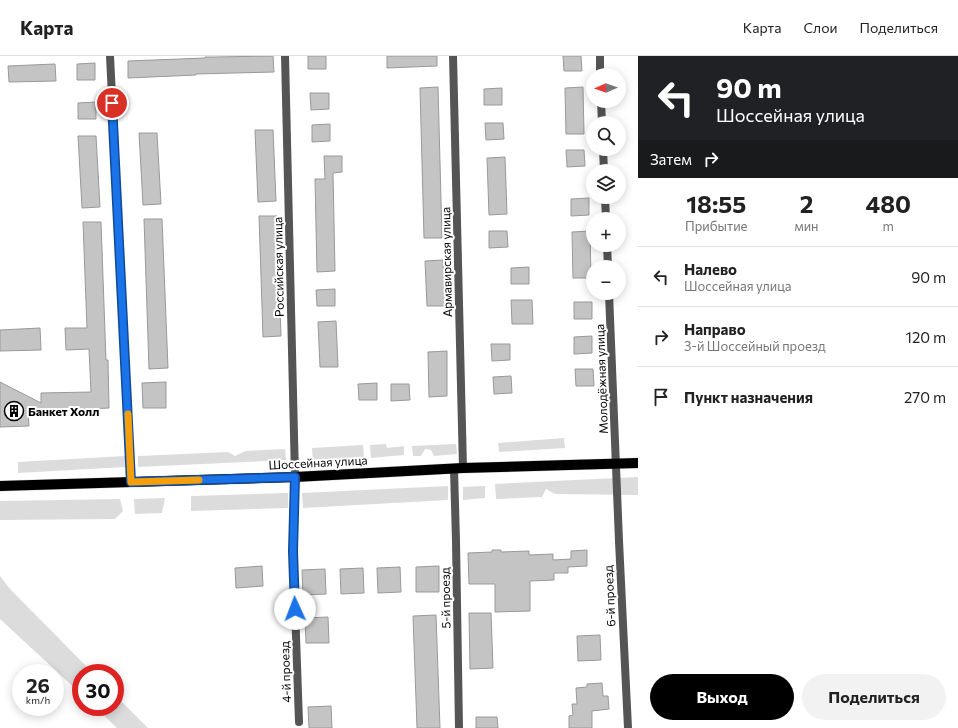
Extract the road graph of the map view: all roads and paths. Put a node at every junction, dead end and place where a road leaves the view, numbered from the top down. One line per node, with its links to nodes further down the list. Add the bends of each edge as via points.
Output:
1 (110, 56): 11 (street)
2 (285, 56): 10 (street, Российская улица)
3 (453, 56): 9 (street, Армавирская улица)
4 (600, 56): 5 (street)
5 (600, 68)
6 (609, 300): 8 (street, Молодёжная улица)
7 (638, 463): 8 (main road, Шоссейная улица)
8 (616, 464): 9 (main road, Шоссейная улица); 15 (street, 6-й проезд)
9 (458, 468): 10 (main road, Шоссейная улица); 14 (street, 5-й проезд, via 456,541)
10 (295, 477): 11 (main road, Шоссейная улица); 13 (street, 4-й проезд, via 293,551)
11 (131, 482): 12 (main road, Шоссейная улица)
12 (0, 486)
13 (299, 722)
14 (459, 728)
15 (628, 728)

